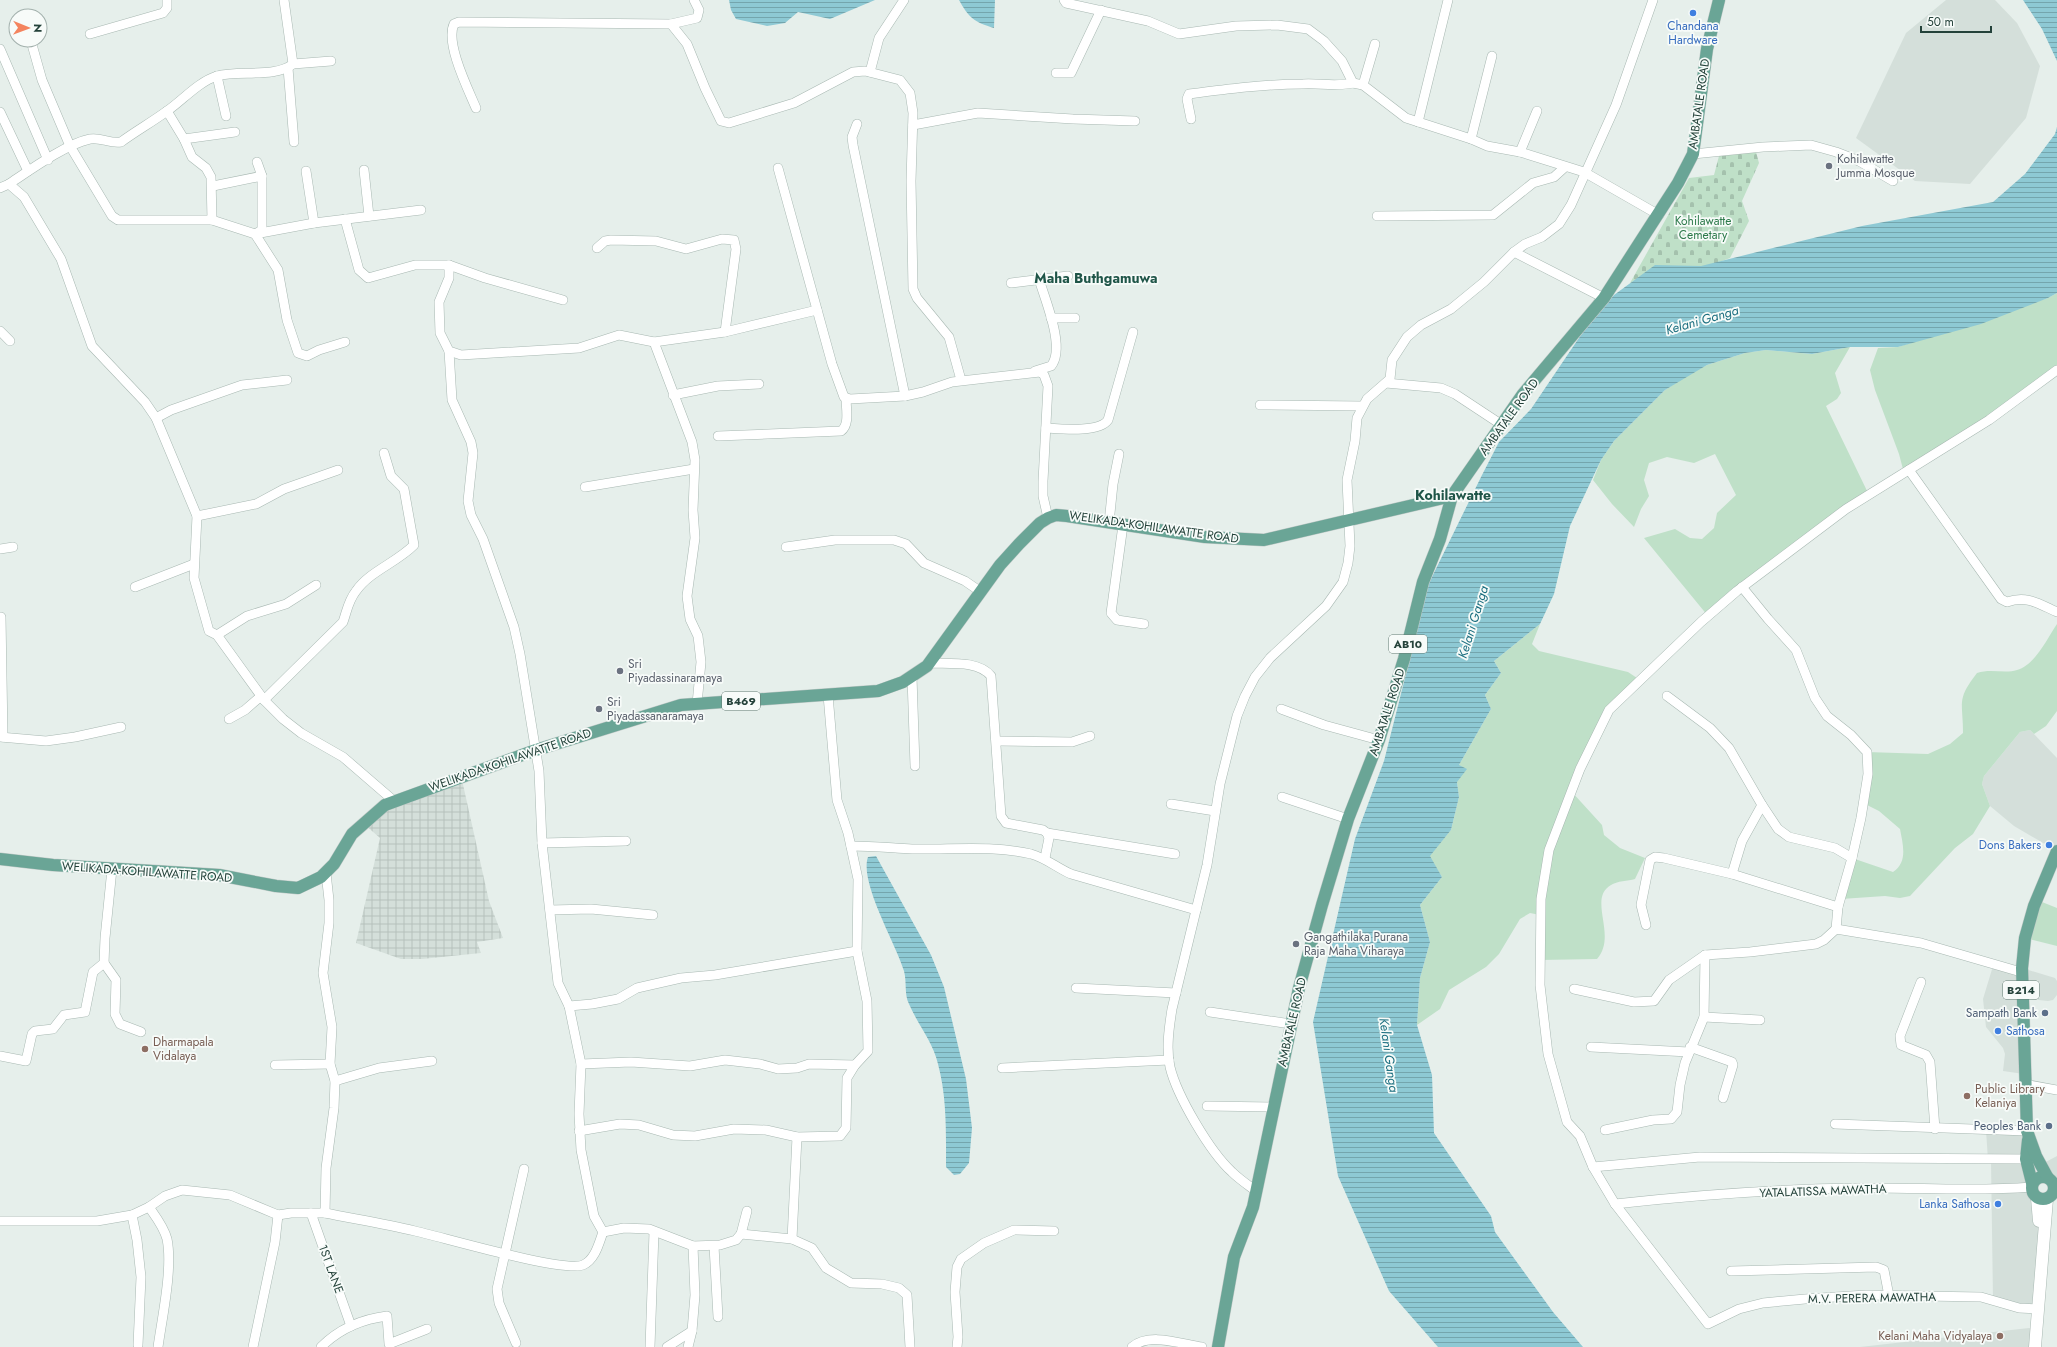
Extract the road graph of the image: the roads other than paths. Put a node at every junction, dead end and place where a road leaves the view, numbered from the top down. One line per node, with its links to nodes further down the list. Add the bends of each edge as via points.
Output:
1 (167, 0): 11 (street, via 167,8 163,13)
2 (284, 0): 17 (street)
3 (694, 0): 10 (street, via 699,10 697,18)
4 (904, 0): 18 (street, via 879,38)
5 (1064, 0): 9 (street, via 1066,3)
6 (1448, 0): 30 (street)
7 (1653, 0): 47 (street, via 1616,105)
8 (1719, 0): 39 (main road, AMBATALE ROAD / AB10, via 1707,48)
9 (1101, 10): 19 (street, via 1071,73); 21 (street, via 1148,20 1179,34 1236,26 1270,25 1308,29 1324,41 1342,61)
10 (671, 24): 18 (street, via 687,44 721,121 729,123 794,103 853,72); 23 (street, via 454,24 451,29 455,53)
11 (90, 34)
12 (1375, 44): 22 (street)
13 (33, 48): 37 (street, via 42,80)
14 (0, 49): 40 (street)
15 (1492, 56): 35 (street)
16 (331, 61): 17 (street)
17 (290, 66): 20 (street); 36 (street)
18 (870, 72): 32 (street, via 900,80 905,84 910,93)
19 (1056, 73)
20 (217, 76): 24 (street); 27 (street)
21 (1353, 83): 22 (street); 28 (street, via 1341,86 1304,84 1240,87 1189,94 1187,99)
22 (1363, 85): 30 (street, via 1406,118)
23 (476, 108)
24 (167, 111): 34 (street); 37 (street, via 121,142 90,139)
25 (1537, 111): 38 (street)
26 (0, 112): 46 (street)
27 (226, 116)
28 (1191, 119)
29 (1135, 121): 32 (street, via 978,113)
30 (1418, 122): 35 (street)
31 (857, 124): 86 (street, via 852,145)
32 (913, 125): 82 (street, via 913,290 948,337)
33 (235, 132): 34 (street)
34 (184, 138): 51 (street, via 192,157 206,168)
35 (1471, 139): 38 (street, via 1487,146)
36 (294, 142)
37 (70, 146): 40 (street); 58 (street, via 112,216 118,220)
38 (1520, 152): 43 (street)
39 (1693, 154): 49 (street, via 1811,145 1859,161); 54 (main road, AMBATALE ROAD / AB10)
40 (48, 160): 46 (street)
41 (257, 162): 48 (street)
42 (778, 168): 69 (street)
43 (1565, 168): 47 (street); 56 (street, via 1554,177 1533,183 1492,215)
44 (364, 170): 55 (street)
45 (306, 171): 59 (street, via 310,212)
46 (28, 172): 50 (street)
47 (1584, 172): 54 (street); 62 (street, via 1571,205 1559,224 1542,237)
48 (262, 176): 51 (street); 60 (street, via 262,230)
49 (1892, 181)
50 (9, 184): 52 (street); 90 (street, via 24,197 61,259 92,346 145,402)
51 (213, 186): 58 (street)
52 (0, 188)
53 (421, 210): 55 (street)
54 (1659, 215): 67 (main road, AMBATALE ROAD / AB10)
55 (369, 216): 57 (street)
56 (1377, 216)
57 (345, 219): 59 (street); 63 (street, via 359,270 368,278 415,265)
58 (212, 220): 60 (street)
59 (314, 223): 60 (street)
60 (255, 234): 76 (street, via 278,270 287,320 298,353 307,356)
61 (597, 248): 73 (street, via 605,241 611,240 656,241 686,249 722,239 734,240 736,249)
62 (1514, 252): 67 (street); 83 (street, via 1452,309 1421,325 1407,337 1392,360 1390,379)
63 (449, 265): 68 (street); 78 (street, via 449,278 439,302 440,333)
64 (1068, 276): 65 (street)
65 (1039, 279): 66 (street); 70 (street)
66 (1011, 283)
67 (1604, 298): 91 (main road, AMBATALE ROAD / AB10, via 1523,394)
68 (563, 300)
69 (817, 310): 73 (street); 87 (street, via 840,391)
70 (1051, 318): 71 (street); 80 (street, via 1056,338 1056,354 1051,366)
71 (1075, 318)
72 (0, 331): 75 (street)
73 (725, 332): 77 (street)
74 (1133, 332): 92 (street, via 1105,424 1096,428)
75 (10, 341)
76 (345, 342)
77 (654, 342): 78 (street, via 619,335 579,348 461,355); 85 (street)
78 (448, 351): 131 (street, via 452,400 471,442 473,453 468,501 471,515 483,540 514,627)
79 (2057, 370): 98 (street, via 1989,420)
80 (1034, 372): 82 (street); 92 (street, via 1044,375 1048,386)
81 (287, 380): 90 (street, via 242,385 171,410)
82 (961, 380): 86 (street)
83 (1386, 383): 89 (street); 91 (street, via 1445,389)
84 (759, 384): 85 (street, via 718,386)
85 (673, 395): 96 (street, via 692,442)
86 (905, 396): 87 (street)
87 (846, 398): 93 (street, via 846,424 841,431)
88 (1260, 405): 89 (street)
89 (1362, 406): 103 (street, via 1348,468)
90 (156, 418): 101 (street)
91 (1502, 425): 100 (main road, AMBATALE ROAD / AB10)
92 (1046, 428): 102 (street, via 1044,496)
93 (718, 436)
94 (384, 453): 122 (street, via 391,476 404,489 414,545 355,591 346,607 343,622)
95 (1119, 454): 104 (street, via 1112,484)
96 (694, 469): 99 (street); 123 (street, via 695,538 687,596 690,619 698,636 701,662)
97 (338, 470): 101 (street, via 284,489 256,504)
98 (1909, 470): 112 (street, via 1846,509); 114 (street, via 2001,599 2007,602 2018,598 2030,600)
99 (585, 487)
100 (1452, 496): 103 (main road, WELIKADA-KOHILAWATTE ROAD); 129 (main road, AMBATALE ROAD / AB10, via 1440,539 1423,582 1404,659)
101 (196, 516): 109 (street)
102 (1048, 518): 104 (main road, WELIKADA-KOHILAWATTE ROAD, via 1061,515); 113 (main road, WELIKADA-KOHILAWATTE ROAD / B469, via 1019,544)
103 (1347, 520): 105 (main road, WELIKADA-KOHILAWATTE ROAD, via 1264,540 1205,536); 137 (street, via 1350,546 1343,582 1326,606 1270,658 1244,696)
104 (1109, 523): 105 (main road, WELIKADA-KOHILAWATTE ROAD)
105 (1123, 525): 116 (street, via 1111,613 1117,620)
106 (13, 547): 108 (street)
107 (786, 547): 113 (street, via 835,540 894,540 906,544 924,563 965,581)
108 (0, 549)
109 (194, 564): 111 (street); 117 (street, via 194,578 209,631)
110 (316, 584): 117 (street, via 286,604 247,616)
111 (135, 587)
112 (1742, 587): 146 (street, via 1796,650 1815,698 1827,716 1867,752 1868,774); 194 (street, via 1701,622 1609,710 1580,769 1549,850 1541,899 1540,960 1548,1054 1567,1122 1580,1136)
113 (980, 592): 118 (main road, WELIKADA-KOHILAWATTE ROAD / B469)
114 (2057, 612)
115 (0, 617): 128 (street)
116 (1144, 624)
117 (217, 635): 122 (street)
118 (930, 663): 119 (main road, WELIKADA-KOHILAWATTE ROAD / B469); 130 (street, via 978,666 986,670 993,682)
119 (912, 677): 120 (main road, WELIKADA-KOHILAWATTE ROAD / B469, via 878,691); 132 (street)
120 (828, 695): 123 (main road, WELIKADA-KOHILAWATTE ROAD / B469); 142 (street, via 837,800)
121 (1668, 696): 136 (street, via 1710,728 1729,748)
122 (263, 698): 125 (street); 134 (street, via 301,733 343,758)
123 (697, 704): 131 (main road, WELIKADA-KOHILAWATTE ROAD / B469, via 669,708)
124 (1281, 709): 129 (street, via 1324,725)
125 (229, 719)
126 (121, 727): 128 (street, via 46,741)
127 (1090, 736): 130 (street, via 1072,742)
128 (1, 737)
129 (1379, 740): 138 (main road, AMBATALE ROAD / AB10)
130 (997, 741): 139 (street, via 1002,820)
131 (536, 750): 134 (main road, WELIKADA-KOHILAWATTE ROAD / B469); 141 (street)
132 (915, 766)
133 (1282, 797): 138 (street)
134 (394, 801): 149 (main road, WELIKADA-KOHILAWATTE ROAD / B469, via 378,809 352,834)
135 (1171, 804): 137 (street)
136 (1762, 805): 146 (street, via 1778,829 1789,837 1835,848); 150 (street, via 1742,841)
137 (1215, 812): 153 (street, via 1207,865)
138 (1348, 819): 169 (main road, AMBATALE ROAD / AB10)
139 (1047, 833): 144 (street); 145 (street)
140 (626, 841): 141 (street)
141 (542, 843): 152 (street)
142 (851, 846): 145 (street, via 992,849); 157 (street, via 858,879)
143 (2057, 851): 160 (main road, B214, via 2034,906 2025,938)
144 (1175, 854)
145 (1045, 858): 153 (street, via 1071,874)
146 (1852, 858): 151 (street)
147 (0, 859): 148 (main road, WELIKADA-KOHILAWATTE ROAD / B469)
148 (112, 869): 149 (main road, WELIKADA-KOHILAWATTE ROAD / B469, via 219,875 290,888 305,886); 159 (street)
149 (326, 873): 176 (street, via 330,924 323,973 332,1027)
150 (1732, 874): 151 (street); 155 (street, via 1655,857 1650,860 1641,905)
151 (1838, 907): 156 (street)
152 (550, 910): 154 (street, via 590,909); 165 (street, via 558,983)
153 (1196, 910): 164 (street)
154 (653, 915)
155 (1646, 925)
156 (1836, 929): 158 (street, via 1816,944); 160 (street, via 1921,943)
157 (857, 951): 165 (street, via 715,975 681,978 637,988 618,999); 179 (street, via 867,1001 868,1051)
158 (1706, 955): 163 (street, via 1669,980 1654,1001 1634,1002); 167 (street)
159 (104, 962): 170 (street, via 116,980 115,1014 120,1024); 173 (street, via 93,972 85,1012 64,1015 53,1029 35,1031 32,1034 26,1061)
160 (2021, 972): 182 (main road, B214)
161 (1921, 982): 188 (street, via 1900,1042 1901,1045 1926,1056 1930,1062)
162 (1076, 988): 164 (street)
163 (1574, 989)
164 (1176, 993): 174 (street, via 1168,1032)
165 (569, 1006): 177 (street)
166 (1210, 1012): 169 (street)
167 (1704, 1017): 168 (street); 172 (street)
168 (1760, 1020)
169 (1291, 1024): 186 (main road, AMBATALE ROAD / AB10)
170 (141, 1032)
171 (1591, 1047): 172 (street)
172 (1689, 1049): 184 (street, via 1732,1062 1734,1065); 189 (street, via 1680,1085 1677,1112 1671,1119)
173 (0, 1056)
174 (1169, 1060): 180 (street); 198 (street, via 1185,1104 1218,1156 1232,1172)
175 (432, 1061): 181 (street, via 379,1068)
176 (330, 1064): 178 (street); 181 (street)
177 (581, 1064): 179 (street, via 631,1062 690,1066 725,1060 778,1069 809,1064); 190 (street)
178 (275, 1065)
179 (854, 1065): 192 (street, via 847,1078 844,1133 840,1136)
180 (1002, 1068)
181 (334, 1081): 203 (street, via 334,1108 326,1168)
182 (2024, 1084): 183 (street); 191 (main road, B214)
183 (2057, 1090)
184 (1723, 1098)
185 (1207, 1106): 186 (street)
186 (1274, 1107): 198 (main road, AMBATALE ROAD / AB10)
187 (1835, 1124): 188 (street)
188 (1935, 1129): 191 (street)
189 (1605, 1130)
190 (580, 1131): 192 (street, via 620,1124 639,1125 673,1135 696,1136 734,1129 766,1130); 208 (street, via 581,1150 594,1216)
191 (2028, 1133): 193 (main road, B214); 197 (main road, B214)
192 (796, 1137): 211 (street)
193 (2026, 1159): 194 (street, via 1700,1157); 196 (main road, B214)
194 (1593, 1167): 199 (street)
195 (524, 1169): 214 (street)
196 (2032, 1185): 197 (main road, via 2039,1177); 197 (main road, via 2034,1195); 199 (street, YATALATISSA MAWATHA, via 1990,1191 1858,1188 1671,1197)
197 (2050, 1189): 217 (street)
198 (1256, 1191): 234 (main road, AMBATALE ROAD / AB10, via 1253,1207 1234,1257)
199 (1615, 1204): 216 (street, M.V. PERERA MAWATHA, via 1708,1324 1739,1309 1763,1303)
200 (149, 1207): 204 (street); 205 (street, via 165,1196 182,1190 230,1195); 224 (street, via 162,1224 167,1240 165,1300)
201 (747, 1211): 210 (street)
202 (311, 1213): 203 (street); 205 (street); 219 (street, 1ST LANE)
203 (325, 1213): 214 (street)
204 (132, 1215): 206 (street, via 97,1221); 223 (street, via 141,1278)
205 (278, 1215): 225 (street, via 275,1242)
206 (0, 1221)
207 (1054, 1230): 231 (street, via 1014,1230 984,1244 961,1259 957,1267 955,1292)
208 (603, 1232): 209 (street, via 624,1228 649,1229); 214 (street, via 592,1259 583,1265 567,1266)
209 (654, 1232): 212 (street); 227 (street)
210 (741, 1234): 211 (street); 213 (street, via 732,1242)
211 (792, 1239): 230 (street, via 812,1248 826,1268 851,1283 882,1284 899,1288 907,1295)
212 (693, 1246): 213 (street); 221 (street, via 695,1295)
213 (714, 1246): 218 (street)
214 (505, 1253): 222 (street, via 497,1289 499,1303)
215 (1731, 1271): 216 (street, via 1876,1266 1884,1270)
216 (1889, 1296): 217 (street, M.V. PERERA MAWATHA, via 1981,1297 2020,1308)
217 (2038, 1309): 235 (street)
218 (718, 1317)
219 (351, 1326): 220 (street, via 387,1316 389,1344); 226 (street)
220 (427, 1328)
221 (692, 1331): 228 (street); 229 (street)
222 (516, 1343)
223 (138, 1345)
224 (158, 1347)
225 (253, 1347)
226 (321, 1347)
227 (650, 1347)
228 (667, 1347)
229 (688, 1347)
230 (910, 1347)
231 (957, 1347)
232 (1132, 1347): 233 (street, via 1154,1339)
233 (1202, 1347)
234 (1218, 1347)
235 (2035, 1347)

